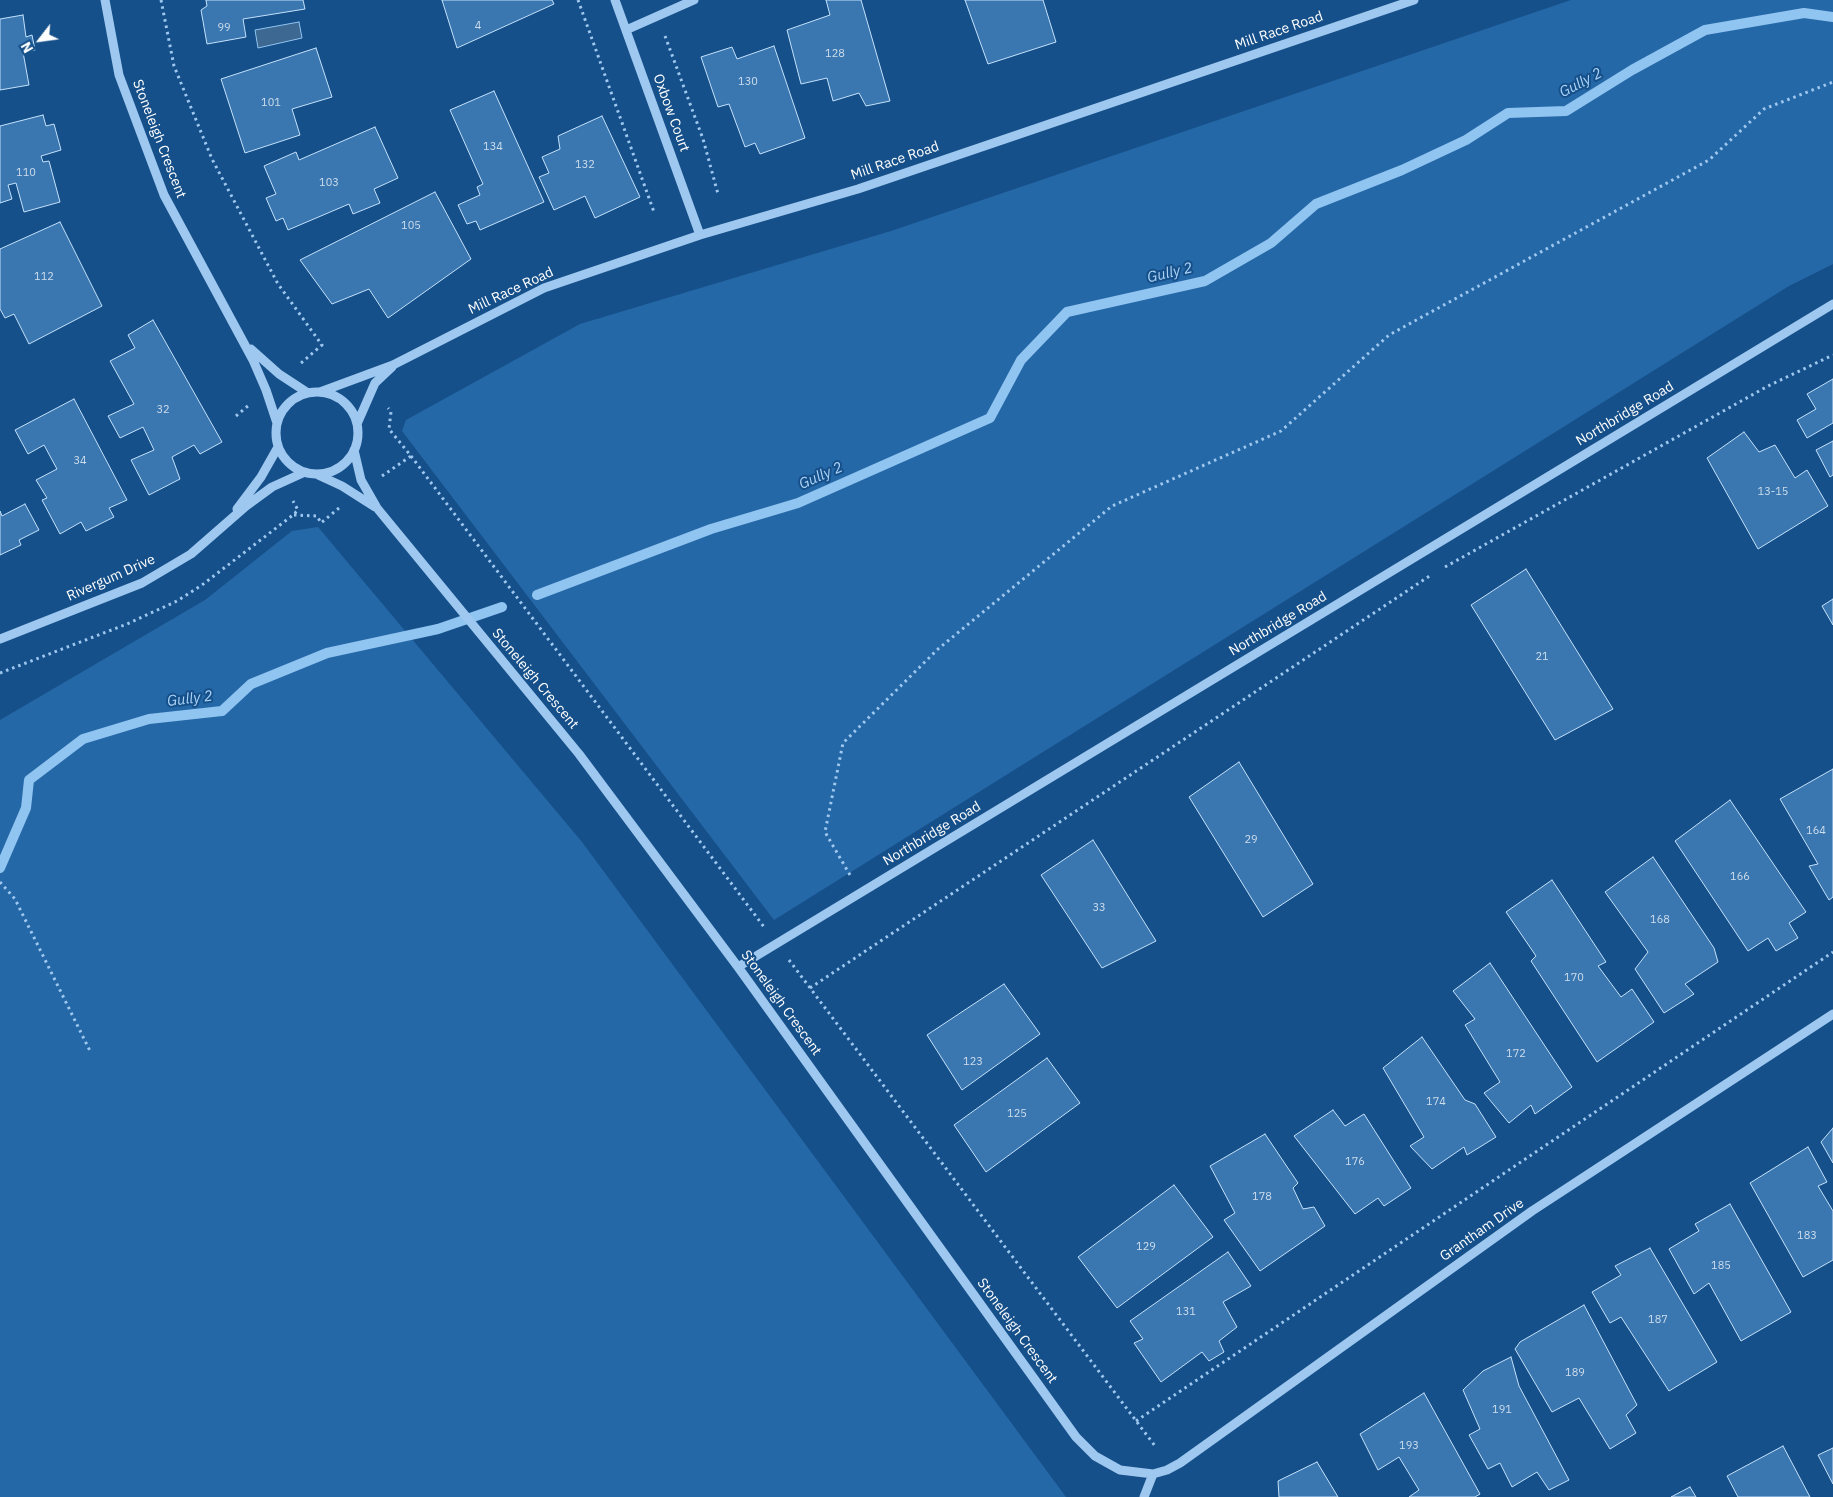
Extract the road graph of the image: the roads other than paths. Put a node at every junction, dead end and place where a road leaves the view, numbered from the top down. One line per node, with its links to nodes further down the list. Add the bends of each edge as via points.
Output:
1 (105, 0): 8 (street, Stoneleigh Crescent, via 119,74 164,196)
2 (615, 0): 5 (street, Oxbow Court)
3 (694, 0): 5 (street)
4 (1414, 0): 6 (street, Mill Race Road, via 858,189)
5 (626, 30): 6 (street, Oxbow Court)
6 (700, 234): 9 (street, Mill Race Road, via 544,288)
7 (1833, 304): 21 (street, Northbridge Road)
8 (238, 333): 11 (street, Stoneleigh Crescent, via 256,355); 12 (street, Stoneleigh Crescent, via 266,390)
9 (393, 365): 10 (street, Mill Race Road); 13 (street, Mill Race Road, via 375,383)
10 (320, 392): 11 (street); 13 (street, via 341,400)
11 (308, 393): 12 (street, via 287,405)
12 (277, 423): 14 (street, Stoneleigh Crescent)
13 (357, 424): 15 (street, Stoneleigh Crescent)
14 (278, 447): 16 (street, Stoneleigh Crescent, via 290,463); 19 (street, Rivergum Drive, via 261,477)
15 (354, 450): 17 (street, Stoneleigh Crescent, via 339,467); 18 (street, Stoneleigh Crescent, via 361,480)
16 (305, 472): 17 (street, Stoneleigh Crescent); 19 (street, Rivergum Drive, via 272,487)
17 (316, 474): 18 (street, Stoneleigh Crescent)
18 (377, 508): 21 (street, Stoneleigh Crescent, via 580,754)
19 (225, 526): 20 (street, Rivergum Drive, via 191,554 142,583)
20 (0, 639)
21 (738, 967): 23 (street, Stoneleigh Crescent, via 1076,1437 1096,1456 1120,1470)
22 (1833, 1014): 23 (street, Grantham Drive, via 1532,1211 1180,1463)
23 (1153, 1474): 24 (street)
24 (1144, 1497)

